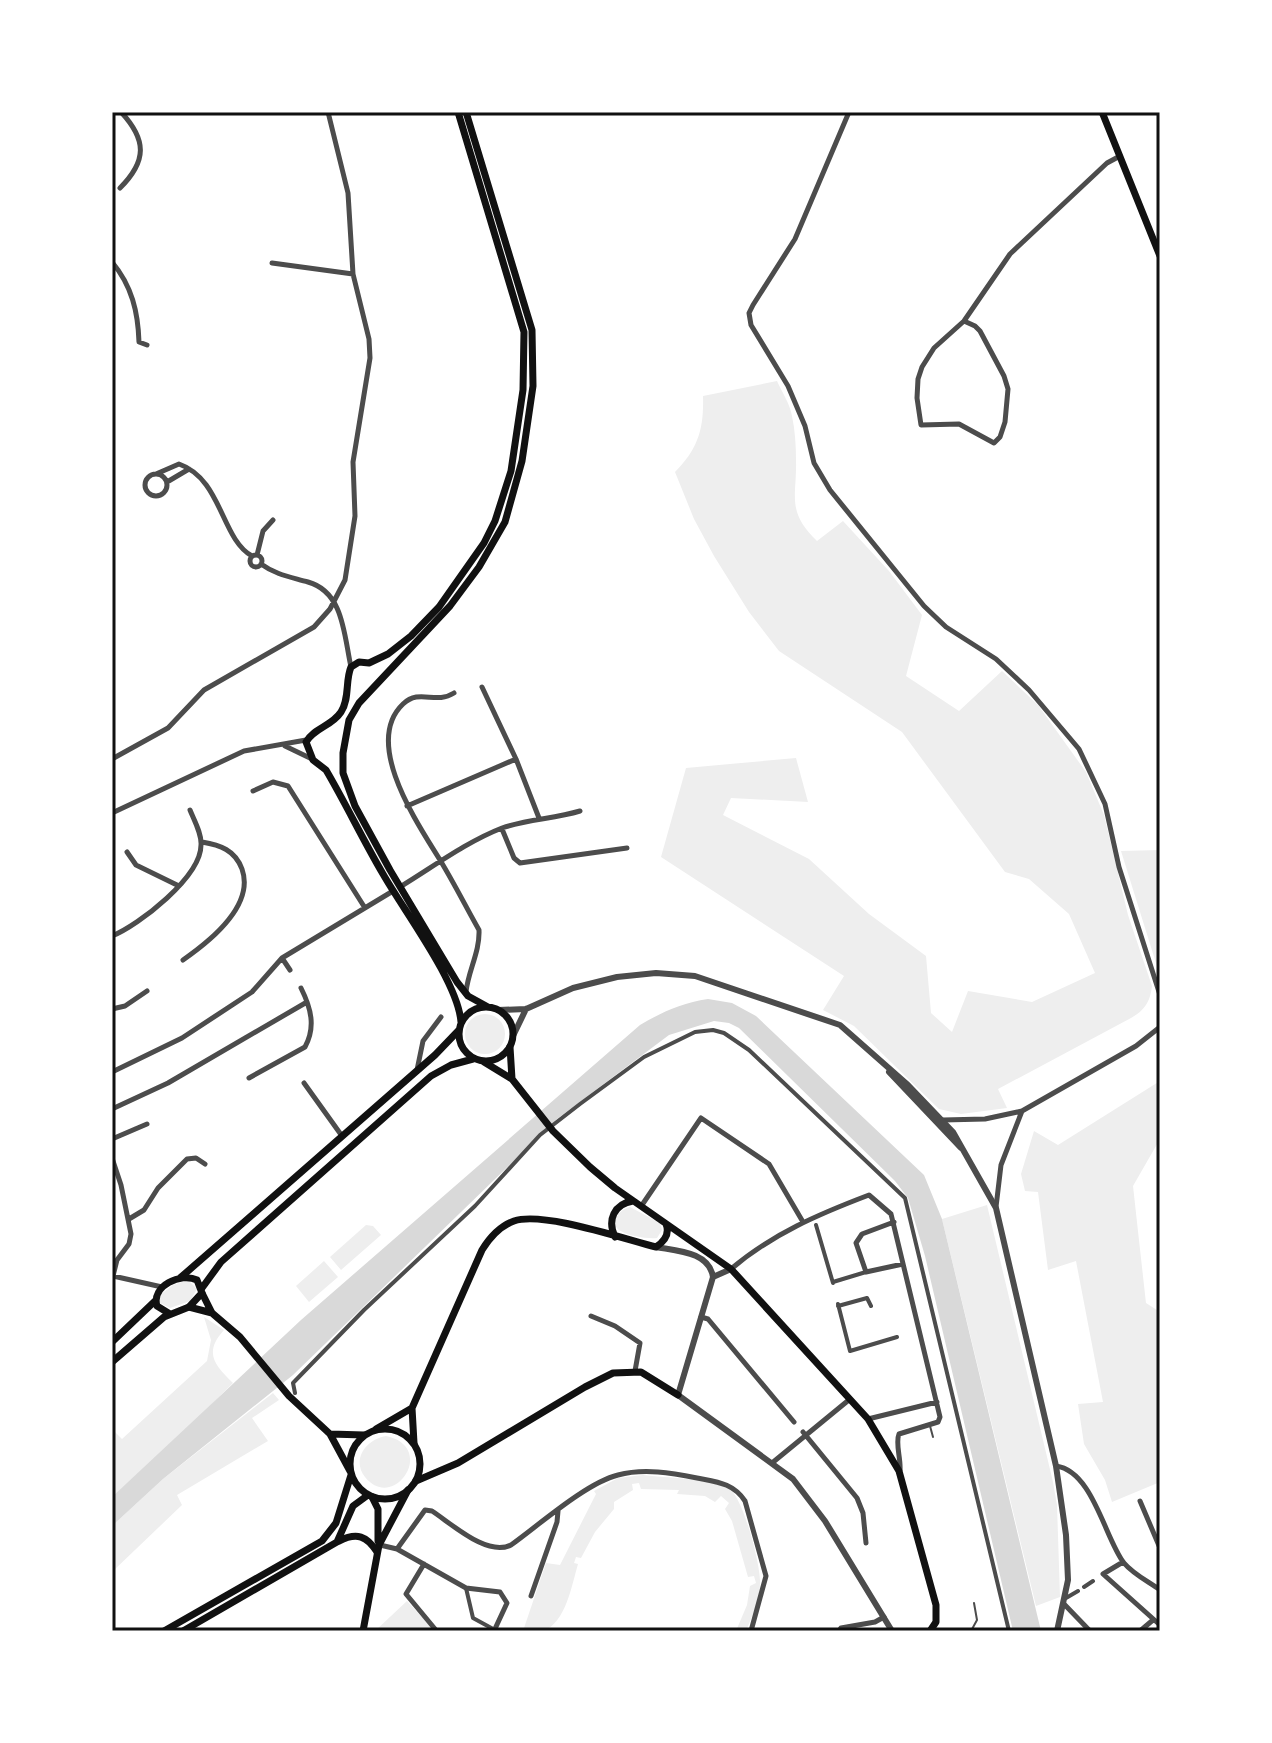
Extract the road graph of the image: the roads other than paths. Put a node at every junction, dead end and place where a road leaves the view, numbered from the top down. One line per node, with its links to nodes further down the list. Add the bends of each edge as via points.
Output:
1 (121, 112): 8 (street, via 142,152 134,174)
2 (328, 112): 12 (street, via 348,193)
3 (458, 112): 22 (main road, via 524,332 514,456 495,521 453,590 411,636)
4 (466, 112): 24 (main road, via 532,330 533,386 526,438 512,503 491,548 450,606)
5 (849, 112): 57 (street, via 795,239 749,319 788,386 814,463 830,490 924,606 996,659 1079,749 1105,804)
6 (1102, 112): 7 (main road)
7 (1120, 156): 9 (main road); 13 (street, via 1010,254)
8 (120, 188)
9 (1160, 256)
10 (112, 262): 14 (street, via 132,296 139,342)
11 (272, 263): 12 (street)
12 (353, 274): 30 (street, via 370,358 353,462 355,516 337,599 314,627 204,690 168,728)
13 (964, 321): 13 (street, via 939,342 922,367 917,392 920,419 923,425 962,425 994,443 1007,416 1006,381 980,331)
14 (147, 345)
15 (190, 469): 16 (street, via 174,465); 17 (street); 19 (street, via 203,478 246,553)
16 (156, 474): 17 (street); 17 (street, via 145,482 151,495 165,493)
17 (167, 482)
18 (273, 520): 19 (street, via 263,531)
19 (255, 556): 20 (street, via 262,558); 20 (street, via 252,565)
20 (261, 564): 21 (street, via 317,585 330,596 340,613)
21 (348, 651): 22 (street); 23 (street)
22 (367, 662): 23 (main road); 24 (main road, via 377,672)
23 (351, 667): 27 (main road, via 342,710)
24 (377, 682): 29 (main road, via 349,720)
25 (482, 687): 31 (street)
26 (454, 693): 37 (street, via 441,699 412,698 391,724 391,757)
27 (307, 740): 28 (street); 32 (main road)
28 (284, 746): 32 (street); 34 (street, via 244,751)
29 (343, 753): 33 (main road); 48 (main road, via 343,773 355,806)
30 (112, 759)
31 (516, 759): 37 (street); 41 (street)
32 (313, 760): 33 (main road)
33 (323, 766): 48 (main road)
34 (177, 783): 36 (street); 40 (street)
35 (253, 791): 49 (street, via 273,782 288,786)
36 (181, 792)
37 (407, 806): 46 (street)
38 (190, 810): 43 (street)
39 (580, 811): 41 (street)
40 (112, 813)
41 (539, 818): 42 (street)
42 (502, 829): 44 (street, via 520,863); 46 (street)
43 (202, 842): 47 (street, via 198,860); 52 (street, via 235,856 244,884 227,920)
44 (627, 848)
45 (127, 852): 47 (street, via 136,865)
46 (441, 862): 48 (street); 56 (street, via 479,930)
47 (179, 886): 50 (street)
48 (397, 889): 49 (street); 56 (main road); 64 (main road, via 454,994)
49 (365, 908): 51 (street)
50 (112, 936)
51 (282, 958): 53 (street); 71 (street, via 237,1002 182,1038)
52 (183, 960)
53 (290, 970)
54 (301, 988): 58 (street)
55 (147, 991): 60 (street)
56 (466, 993): 59 (main road)
57 (1160, 995)
58 (307, 1002): 72 (street, via 311,1029 305,1047); 75 (street, via 168,1083)
59 (488, 1007): 62 (main road); 64 (main road, via 472,1011)
60 (112, 1009)
61 (526, 1009): 62 (street); 66 (street); 77 (street, via 573,988 617,977 695,976 852,1033)
62 (498, 1010): 66 (main road, via 509,1021)
63 (441, 1017): 70 (street, via 423,1041)
64 (460, 1026): 68 (main road, via 462,1048); 70 (main road)
65 (1160, 1027): 76 (street)
66 (513, 1036): 67 (main road)
67 (510, 1047): 69 (main road, via 499,1058); 73 (main road)
68 (473, 1059): 69 (main road); 104 (main road, via 431,1076 221,1262)
69 (484, 1062): 73 (main road)
70 (417, 1071): 79 (main road)
71 (112, 1072)
72 (249, 1078)
73 (512, 1079): 83 (main road, via 553,1131)
74 (304, 1083): 79 (street)
75 (112, 1109)
76 (1022, 1111): 77 (street); 86 (street, via 1001,1165)
77 (939, 1121): 86 (street, via 966,1152)
78 (147, 1124): 80 (street)
79 (342, 1136): 101 (main road)
80 (112, 1139)
81 (112, 1158): 87 (street)
82 (205, 1164): 87 (street, via 187,1159 144,1210)
83 (615, 1188): 84 (main road); 85 (main road)
84 (638, 1203): 85 (main road); 89 (main road); 90 (street, via 701,1118 769,1164)
85 (619, 1206): 88 (main road)
86 (996, 1208): 131 (street)
87 (129, 1219): 99 (street, via 131,1239)
88 (610, 1222): 93 (main road); 94 (main road)
89 (665, 1222): 95 (main road, via 667,1236); 97 (main road)
90 (803, 1222): 91 (street, via 869,1195); 97 (street)
91 (894, 1222): 96 (street); 98 (street, via 857,1239)
92 (816, 1225): 98 (street, via 833,1282)
93 (594, 1231): 94 (main road); 120 (main road, via 533,1218 499,1229 482,1250)
94 (615, 1237): 95 (main road)
95 (656, 1247): 100 (street, via 703,1258)
96 (903, 1264): 98 (street); 119 (street)
97 (731, 1269): 100 (street); 118 (main road)
98 (866, 1272)
99 (112, 1276): 102 (street)
100 (713, 1277): 111 (street)
101 (180, 1278): 103 (main road); 104 (main road, via 192,1277)
102 (145, 1283): 103 (street); 105 (street)
103 (162, 1287): 105 (main road)
104 (202, 1290): 107 (main road); 108 (main road)
105 (155, 1299): 109 (main road, via 161,1311); 113 (main road)
106 (871, 1306): 112 (street, via 867,1298 838,1305 850,1351)
107 (189, 1307): 108 (main road); 109 (main road)
108 (212, 1313): 116 (main road)
109 (170, 1314): 114 (main road)
110 (591, 1316): 115 (street, via 642,1345)
111 (701, 1317): 117 (street); 122 (street)
112 (897, 1337)
113 (112, 1342)
114 (112, 1362)
115 (635, 1371): 117 (main road); 134 (main road, via 605,1376 458,1463)
116 (291, 1393): 125 (main road); 168 (street, via 293,1383 475,1206 540,1135 644,1057 695,1032 724,1033 749,1050 905,1198)
117 (678, 1395): 130 (street)
118 (850, 1399): 121 (main road); 126 (street)
119 (937, 1402): 121 (street); 123 (street, via 940,1420)
120 (412, 1408): 124 (main road); 129 (main road)
121 (868, 1419): 132 (main road)
122 (794, 1422)
123 (930, 1424): 128 (lane); 132 (street, via 899,1434)
124 (376, 1429): 127 (main road); 129 (main road, via 397,1430)
125 (330, 1434): 127 (main road); 133 (main road)
126 (804, 1434): 130 (street); 140 (street, via 859,1501)
127 (364, 1435): 133 (main road, via 353,1447)
128 (933, 1437)
129 (414, 1443): 134 (main road, via 420,1462)
130 (772, 1463): 154 (street, via 806,1495)
131 (1056, 1466): 144 (street, via 1067,1468 1090,1495); 152 (street, via 1066,1535)
132 (899, 1471): 166 (main road, via 924,1546 937,1611)
133 (351, 1473): 136 (main road); 161 (main road, via 339,1515 322,1541)
134 (416, 1481): 135 (main road)
135 (408, 1490): 136 (main road, via 391,1498); 142 (main road)
136 (370, 1496): 139 (main road, via 353,1506); 142 (main road, via 378,1509)
137 (1140, 1501): 141 (street)
138 (558, 1511): 143 (street, via 501,1548 425,1510); 151 (street); 164 (street, via 596,1484 630,1473 688,1476 731,1486 745,1501 766,1576)
139 (337, 1542): 142 (main road, via 363,1537); 162 (main road)
140 (866, 1543)
141 (1160, 1548)
142 (378, 1549): 143 (street); 163 (main road)
143 (397, 1549): 145 (street)
144 (1123, 1562): 146 (street); 149 (street)
145 (424, 1564): 148 (street); 159 (street, via 406,1594)
146 (1098, 1578): 147 (street); 155 (street)
147 (1084, 1587)
148 (466, 1588): 160 (street, via 473,1618); 160 (street, via 503,1595 507,1603)
149 (1160, 1590)
150 (1078, 1591): 152 (street)
151 (531, 1596)
152 (1065, 1601): 169 (street); 170 (street)
153 (974, 1603): 167 (lane, via 977,1620)
154 (884, 1617): 157 (street); 158 (street)
155 (1153, 1620): 156 (street); 171 (street)
156 (1160, 1625)
157 (890, 1628)
158 (858, 1629): 165 (street)
159 (435, 1630)
160 (494, 1630)
161 (164, 1631)
162 (183, 1631)
163 (363, 1631)
164 (751, 1631)
165 (839, 1631)
166 (930, 1631)
167 (971, 1631)
168 (1009, 1631)
169 (1057, 1631)
170 (1090, 1631)
171 (1140, 1631)

